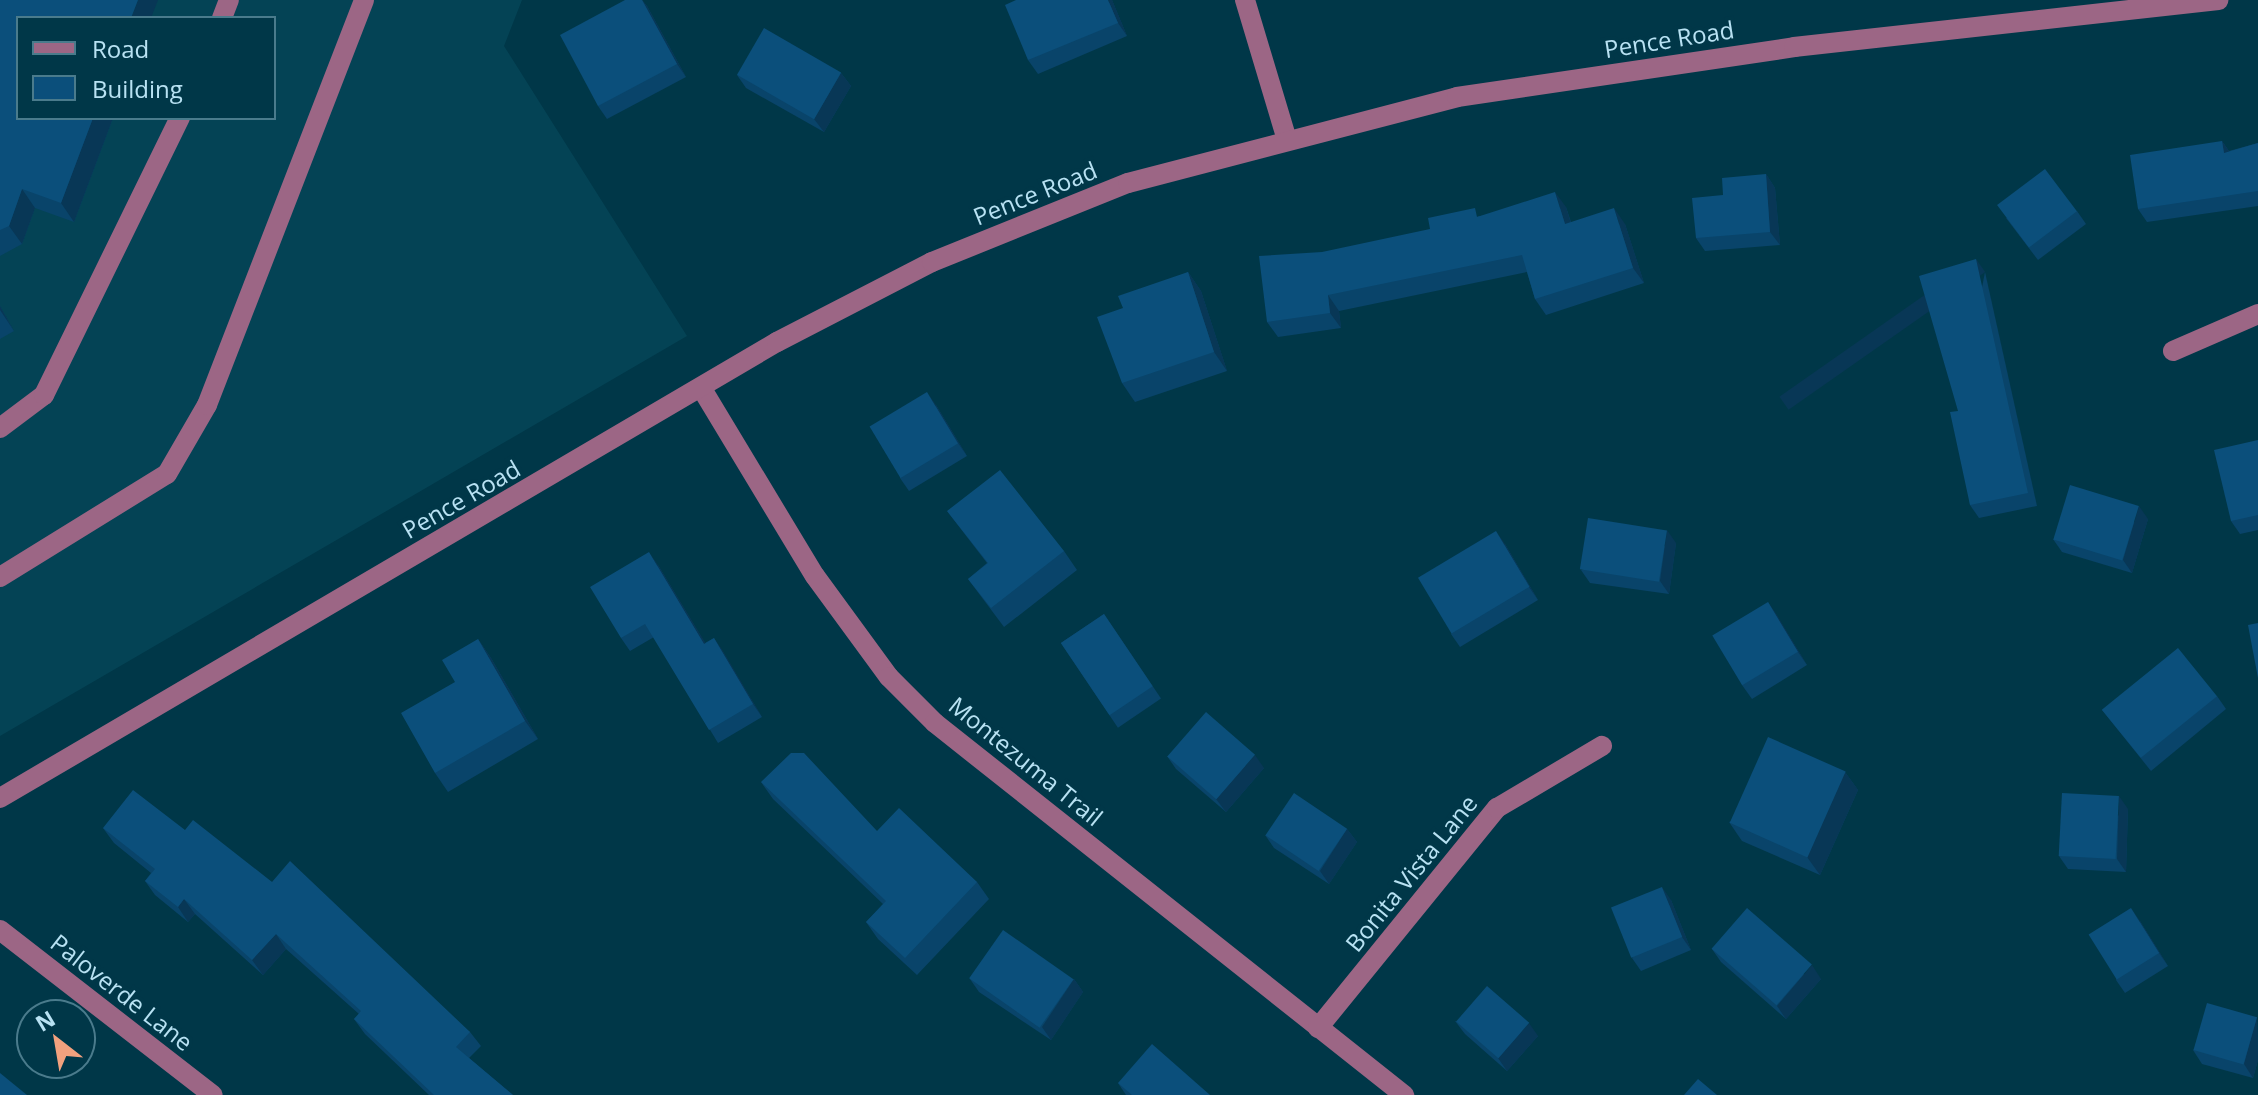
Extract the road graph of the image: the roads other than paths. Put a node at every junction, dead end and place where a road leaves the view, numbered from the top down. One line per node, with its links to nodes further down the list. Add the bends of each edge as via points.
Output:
1 (364, 0): 10 (street, via 207,405 167,474)
2 (1245, 0): 5 (street)
3 (2218, 0): 5 (street, Pence Road, via 1779,49 1457,97)
4 (179, 120): 9 (street, via 44,395)
5 (1286, 137): 8 (street, Pence Road, via 1128,183 932,262)
6 (2258, 314): 7 (street)
7 (2173, 351)
8 (702, 389): 12 (street, Pence Road); 14 (street, Montezuma Trail, via 815,576 889,677 935,723)
9 (0, 428)
10 (0, 577)
11 (1602, 746): 14 (street, Bonita Vista Lane, via 1497,808)
12 (0, 798)
13 (0, 930): 15 (street, Paloverde Lane)
14 (1318, 1028): 16 (street, Montezuma Trail)
15 (213, 1095)
16 (1404, 1095)

